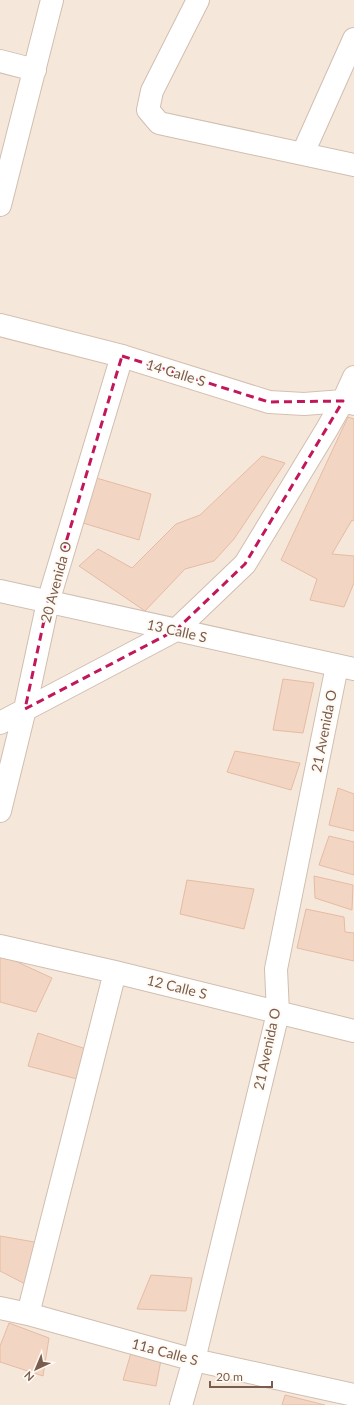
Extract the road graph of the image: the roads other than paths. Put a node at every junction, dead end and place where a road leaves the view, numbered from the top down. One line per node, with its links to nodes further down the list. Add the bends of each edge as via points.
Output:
1 (52, 0): 5 (street)
2 (198, 0): 6 (street, via 152,91 148,110 159,123)
3 (354, 39): 6 (street)
4 (0, 61): 5 (street)
5 (35, 70): 8 (street)
6 (303, 153): 7 (street)
7 (354, 165)
8 (0, 205)
9 (0, 325): 10 (street, 14 Calle S)
10 (122, 356): 12 (street, 14 Calle S, via 269,402); 14 (street, 20 Avenida O)
11 (354, 377): 12 (street)
12 (348, 402): 15 (street, via 327,429 245,564)
13 (0, 591): 14 (street, 13 Calle S)
14 (48, 602): 15 (street, 13 Calle S); 17 (street, 20 Avenida O)
15 (176, 630): 16 (street, 13 Calle S); 17 (street)
16 (346, 668): 22 (street, 21 Avenida O, via 276,969)
17 (25, 709): 18 (street); 19 (street, 20 Avenida O)
18 (0, 723)
19 (0, 811)
20 (0, 946): 21 (street, 12 Calle S)
21 (115, 972): 22 (street, 12 Calle S); 25 (street)
22 (278, 1013): 23 (street, 12 Calle S); 26 (street, 21 Avenida O)
23 (354, 1031)
24 (0, 1308): 25 (street, 11a Calle S)
25 (28, 1314): 26 (street, 11a Calle S)
26 (194, 1360): 27 (street, 11a Calle S); 28 (street, 21 Avenida O)
27 (354, 1395)
28 (181, 1405)

